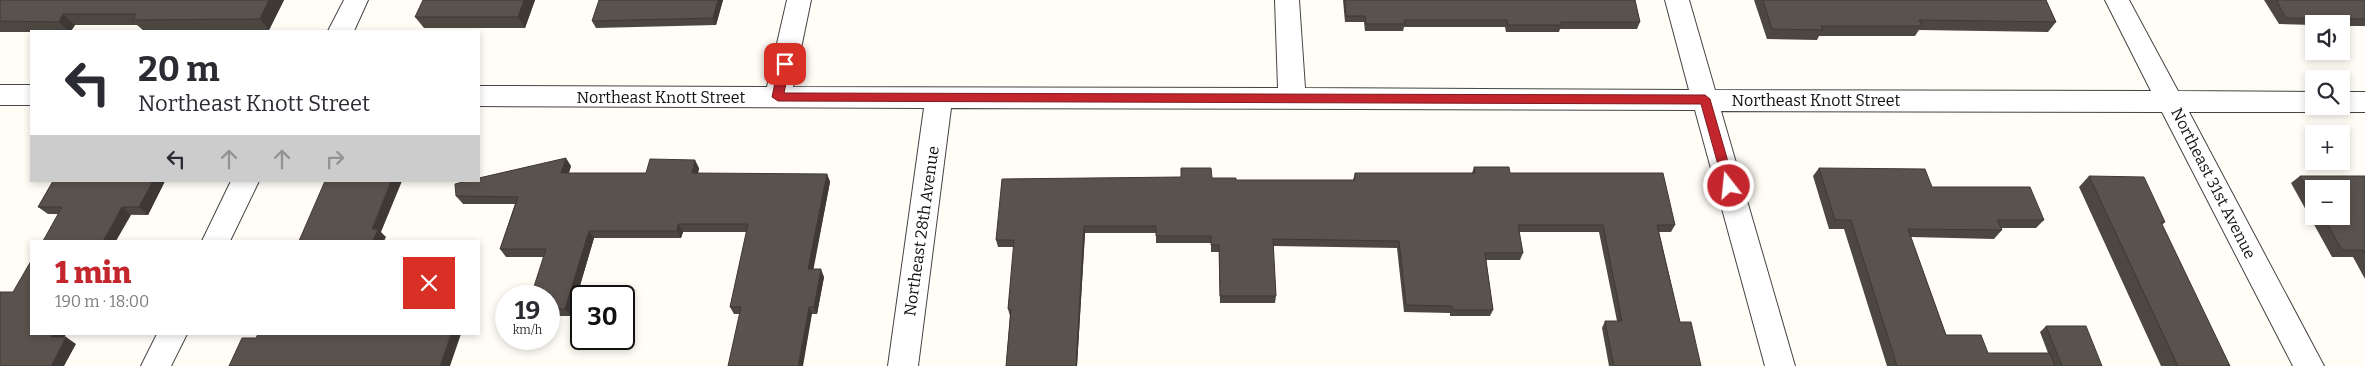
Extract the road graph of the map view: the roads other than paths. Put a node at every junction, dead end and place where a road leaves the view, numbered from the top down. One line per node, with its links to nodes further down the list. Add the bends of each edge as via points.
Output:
1 (356, 0): 6 (street)
2 (799, 0): 10 (street)
3 (1287, 0): 12 (street)
4 (1677, 0): 13 (street)
5 (2118, 0): 14 (street, Northeast 31st Avenue)
6 (341, 30)
7 (0, 95): 8 (street)
8 (30, 95)
9 (480, 96): 10 (street, Northeast Knott Street)
10 (778, 97): 11 (street, Northeast Knott Street)
11 (938, 97): 12 (street, Northeast Knott Street); 22 (street, Northeast 28th Avenue)
12 (1292, 98): 13 (street, Northeast Knott Street)
13 (1705, 99): 14 (street, Northeast Knott Street); 23 (street)
14 (2171, 101): 15 (street, Northeast Knott Street); 24 (street, Northeast 31st Avenue)
15 (2305, 102)
16 (2350, 102): 17 (street)
17 (2365, 102)
18 (245, 182): 19 (street)
19 (216, 240)
20 (172, 335): 21 (street)
21 (156, 366)
22 (903, 366)
23 (1780, 366)
24 (2309, 366)

